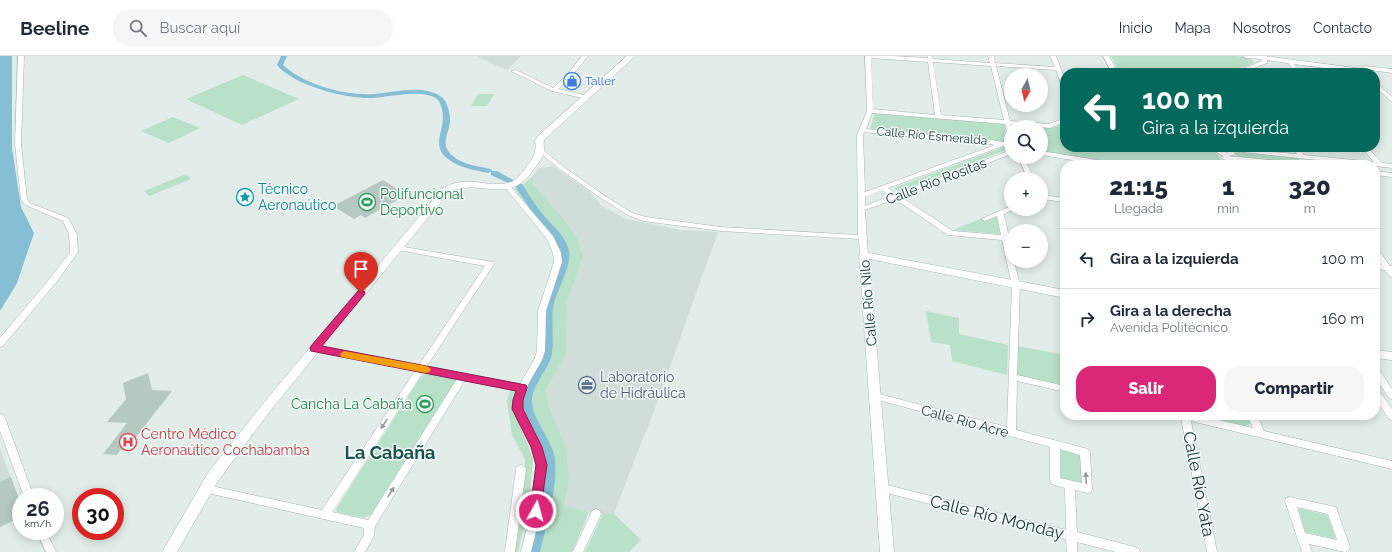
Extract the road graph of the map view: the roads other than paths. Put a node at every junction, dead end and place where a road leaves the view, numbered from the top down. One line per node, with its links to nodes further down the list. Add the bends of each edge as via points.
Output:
1 (20, 56): 78 (street, via 18,144 24,199 27,204 66,220 73,234 74,252)
2 (585, 56): 25 (street)
3 (631, 56): 26 (main road)
4 (869, 56): 11 (street); 28 (street, Calle Río Nilo)
5 (991, 56): 13 (street)
6 (1053, 56): 19 (street)
7 (1106, 56): 14 (street)
8 (1246, 56): 10 (street)
9 (1275, 56): 18 (street)
10 (1262, 57): 12 (street); 15 (street, via 1265,62)
11 (930, 58): 13 (street); 29 (street)
12 (1290, 62): 16 (street); 17 (street)
13 (993, 65): 19 (street); 30 (street)
14 (1112, 68)
15 (1249, 68)
16 (1295, 68)
17 (1334, 68)
18 (1363, 68)
19 (1058, 70): 23 (street)
20 (1380, 70): 22 (street)
21 (514, 71): 25 (street)
22 (1392, 71)
23 (1060, 75)
24 (1380, 89): 27 (street)
25 (554, 90): 26 (street)
26 (586, 96): 36 (main road, via 541,138)
27 (1392, 100)
28 (870, 111): 29 (street); 34 (street, Calle Río Nilo)
29 (938, 117): 32 (street)
30 (1007, 120)
31 (1060, 122): 33 (street)
32 (1004, 123)
33 (1048, 126)
34 (861, 130): 35 (street, Calle Río Esmeralda, via 970,138); 59 (street, Calle Río Nilo)
35 (1002, 144): 58 (street, Calle Río Rositas)
36 (541, 151): 57 (main road, via 537,160); 68 (street, via 603,197 630,214 644,219 720,229)
37 (1219, 152): 44 (street)
38 (1227, 152): 42 (street)
39 (1300, 152): 45 (street)
40 (1368, 152): 52 (street)
41 (1048, 154): 46 (street)
42 (1232, 154): 44 (street); 45 (street); 48 (street); 49 (street)
43 (1004, 155): 60 (street, Calle Río Rositas)
44 (1222, 155): 47 (street)
45 (1304, 157): 50 (street); 51 (street)
46 (1084, 160)
47 (1226, 160)
48 (1236, 160)
49 (1270, 160)
50 (1307, 160)
51 (1332, 160)
52 (1376, 160)
53 (1380, 165): 54 (street)
54 (1392, 166)
55 (1380, 174): 56 (street)
56 (1391, 176)
57 (513, 184): 70 (main road, via 461,184 451,187); 86 (street, via 550,238 558,262 542,311 541,351)
58 (883, 188): 59 (street, Calle Río Rositas); 60 (street)
59 (861, 196): 63 (street, Calle Río Nilo)
60 (896, 196): 63 (street, Calle Río Rositas); 69 (street, via 951,233)
61 (1048, 197): 62 (street)
62 (1060, 199)
63 (862, 209): 68 (street, Calle Río Nilo)
64 (1004, 211): 65 (street)
65 (1000, 213): 66 (street); 67 (street)
66 (985, 219)
67 (1004, 230)
68 (862, 237): 71 (street, Calle Río Nilo)
69 (1004, 238)
70 (398, 248): 79 (main road); 82 (street, via 490,264)
71 (864, 255): 76 (main road); 88 (main road, Calle Río Nilo)
72 (1380, 257): 75 (street)
73 (1380, 267): 75 (street)
74 (1013, 268): 76 (street)
75 (1391, 270)
76 (1016, 284): 77 (main road); 84 (street)
77 (1060, 293)
78 (0, 344)
79 (314, 348): 82 (street); 104 (main road)
80 (1380, 355): 81 (main road)
81 (1392, 356)
82 (421, 369): 83 (street); 106 (street, one-way to 106)
83 (463, 377): 86 (street); 107 (street, one-way to 83)
84 (1013, 377): 87 (street); 96 (street)
85 (1380, 378): 89 (street)
86 (522, 388): 115 (street, via 518,409 537,447 542,465 536,511)
87 (1060, 388)
88 (875, 396): 96 (street, Calle Río Acre); 103 (main road, Calle Río Nilo)
89 (1392, 396)
90 (1380, 398): 91 (street)
91 (1392, 416)
92 (0, 418): 102 (street)
93 (1185, 420): 120 (street, Calle Río Yata)
94 (1205, 420): 97 (street)
95 (1254, 420): 97 (street)
96 (1011, 433): 98 (street, Calle Río Acre)
97 (1260, 433): 99 (street)
98 (1055, 445): 101 (street, via 1055,481); 101 (street, Calle Río Acre, one-way to 98, via 1087,489 1085,452)
99 (1392, 465)
100 (521, 469): 114 (street)
101 (1070, 485): 108 (street)
102 (26, 488)
103 (883, 488): 108 (street, Calle Río Monday); 117 (main road, Calle Río Nilo)
104 (206, 489): 106 (street); 112 (main road)
105 (596, 514): 116 (street)
106 (324, 515): 107 (street)
107 (370, 525): 113 (street, via 369,536)
108 (1071, 536): 118 (street); 119 (street, Calle Río Monday)
109 (1301, 537): 109 (street, via 1322,542 1344,547 1332,510 1290,501); 121 (street)
110 (46, 540): 111 (street)
111 (51, 552)
112 (169, 552)
113 (359, 552)
114 (510, 552)
115 (526, 552)
116 (578, 552)
117 (887, 552)
118 (1072, 552)
119 (1135, 552)
120 (1212, 552)
121 (1307, 552)

